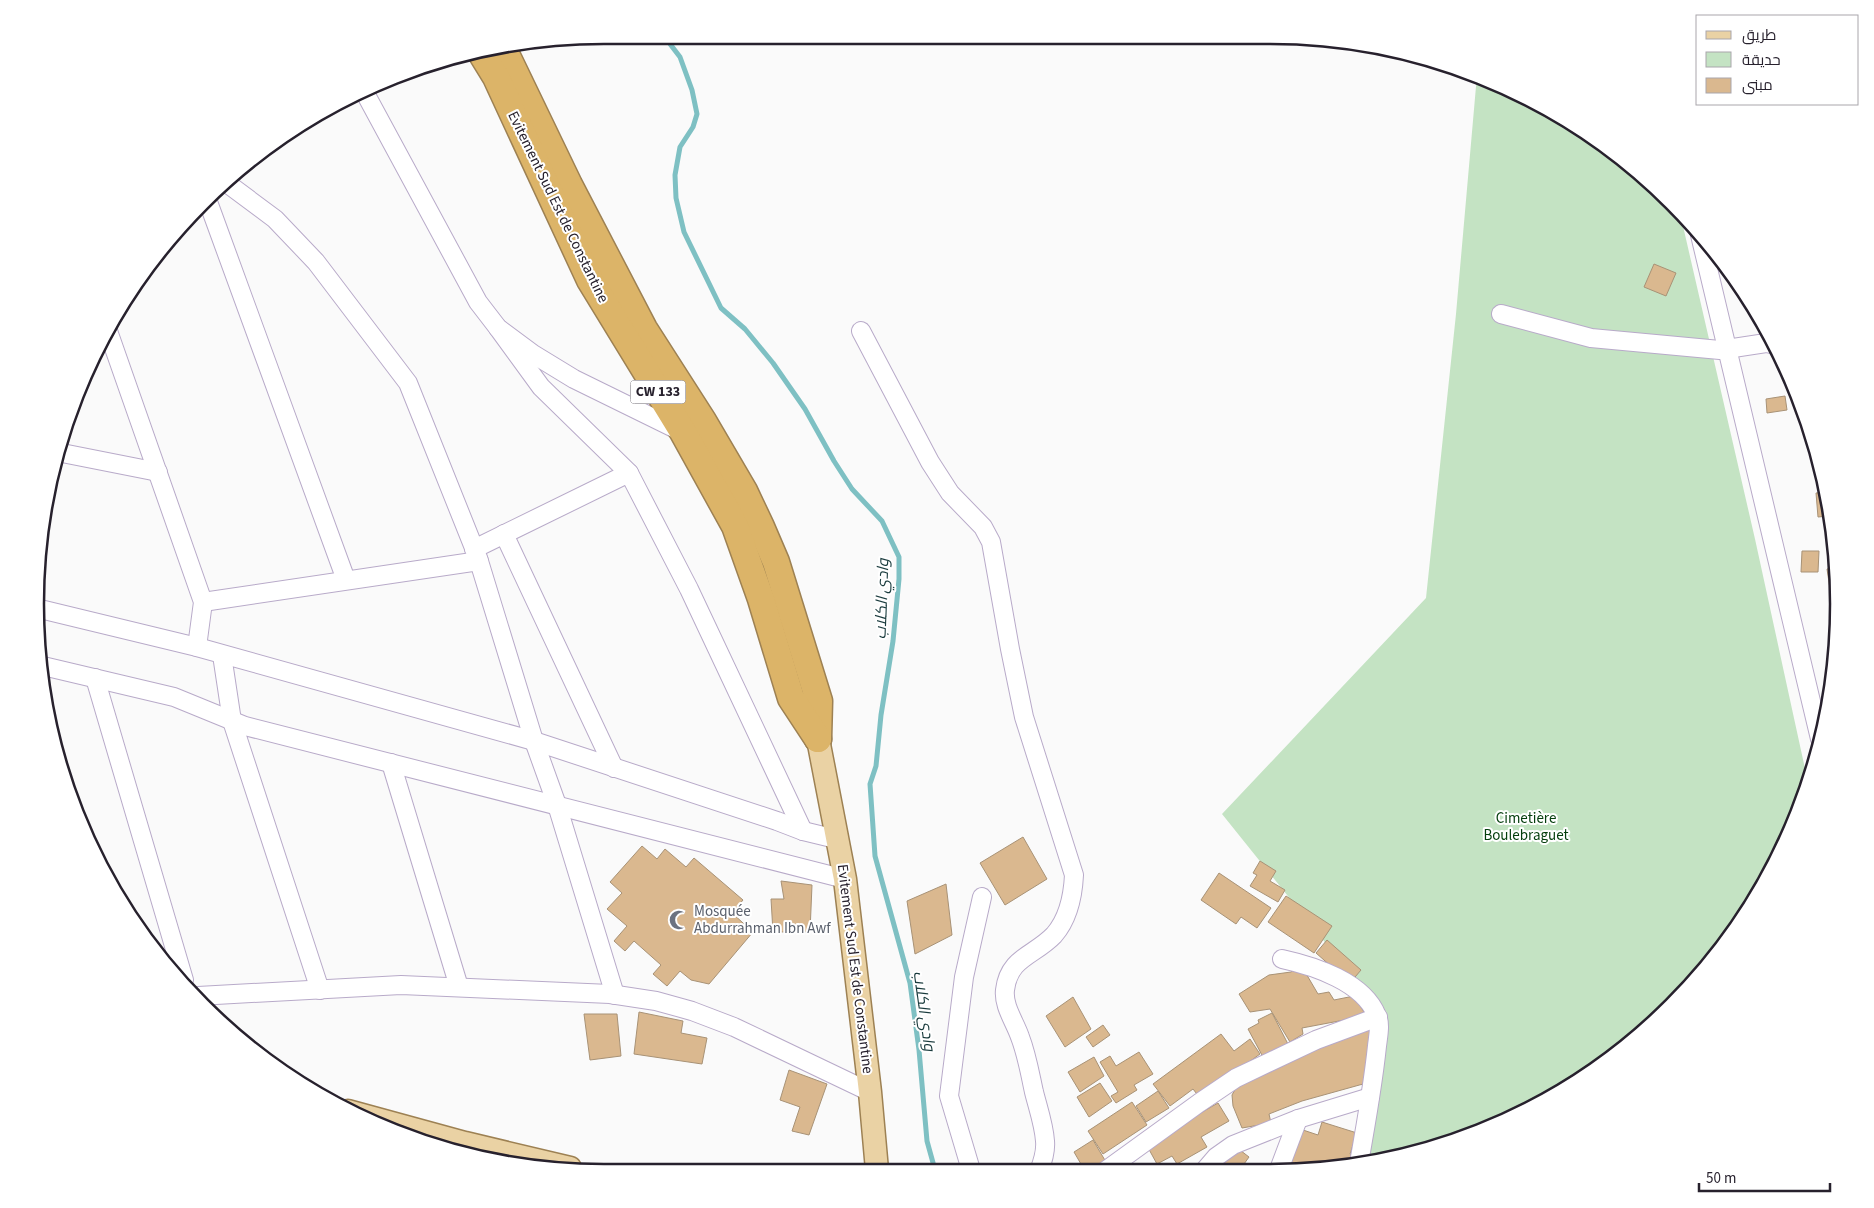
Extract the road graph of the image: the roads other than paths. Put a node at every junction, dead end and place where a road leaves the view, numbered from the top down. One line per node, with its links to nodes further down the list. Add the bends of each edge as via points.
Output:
1 (505, 53): 13 (highway, Evitement Sud Est de Constantine / CW 133)
2 (484, 57): 13 (highway, Evitement Sud Est de Constantine / CW 133, via 590,280)
3 (367, 97): 8 (street, via 478,302)
4 (231, 186): 18 (street, via 275,219 316,262 408,384)
5 (209, 207): 19 (street)
6 (1704, 251): 12 (street)
7 (1502, 314): 12 (street, via 1591,338)
8 (498, 328): 13 (street, via 574,379); 16 (street, via 541,387)
9 (861, 331): 52 (street, via 930,462 950,493 983,527 991,542 1024,717 1074,875 1073,892 1062,922 1054,935 1019,960 1012,969 1005,991 1006,1004 1026,1054 1043,1128 1045,1152)
10 (111, 339): 15 (street)
11 (1765, 343): 12 (street)
12 (1729, 349): 27 (street)
13 (693, 427): 28 (highway, Evitement Sud Est de Constantine / CW 133, via 744,491 776,562 819,701)
14 (65, 453): 15 (street)
15 (158, 472): 20 (street)
16 (629, 473): 17 (street); 33 (street)
17 (504, 534): 18 (street); 31 (street)
18 (477, 555): 19 (street); 29 (street)
19 (346, 580): 20 (street)
20 (203, 602): 22 (street)
21 (44, 610): 22 (street)
22 (197, 648): 23 (street)
23 (222, 654): 26 (street); 29 (street)
24 (48, 667): 25 (street)
25 (95, 678): 26 (street, via 174,697); 38 (street)
26 (232, 721): 30 (street); 40 (street)
27 (1817, 724)
28 (818, 740): 34 (main road, Evitement Sud Est de Constantine / CW 133)
29 (534, 741): 31 (street); 32 (street)
30 (391, 763): 32 (street); 39 (street)
31 (614, 768): 33 (street)
32 (557, 805): 35 (street); 41 (street)
33 (804, 831): 34 (street)
34 (836, 839): 35 (main road, Evitement Sud Est de Constantine / CW 133)
35 (845, 878): 44 (main road, Evitement Sud Est de Constantine / CW 133)
36 (982, 897): 51 (street, via 964,977 949,1096)
37 (1282, 959): 43 (street, via 1326,972 1345,983 1367,1000)
38 (181, 971)
39 (459, 987): 40 (street, via 401,985); 41 (street)
40 (320, 990): 42 (street)
41 (615, 995): 44 (street, via 656,1001 734,1027)
42 (204, 996)
43 (1378, 1017): 45 (street); 53 (street, via 1316,1040 1236,1078)
44 (870, 1092): 50 (main road, Evitement Sud Est de Constantine / CW 133)
45 (1370, 1097): 46 (street); 48 (street)
46 (1298, 1120): 54 (street, via 1224,1150); 55 (street)
47 (391, 1122): 49 (main road)
48 (1360, 1156)
49 (536, 1160)
50 (876, 1164)
51 (968, 1164)
52 (1042, 1164)
53 (1115, 1164)
54 (1211, 1164)
55 (1281, 1164)

